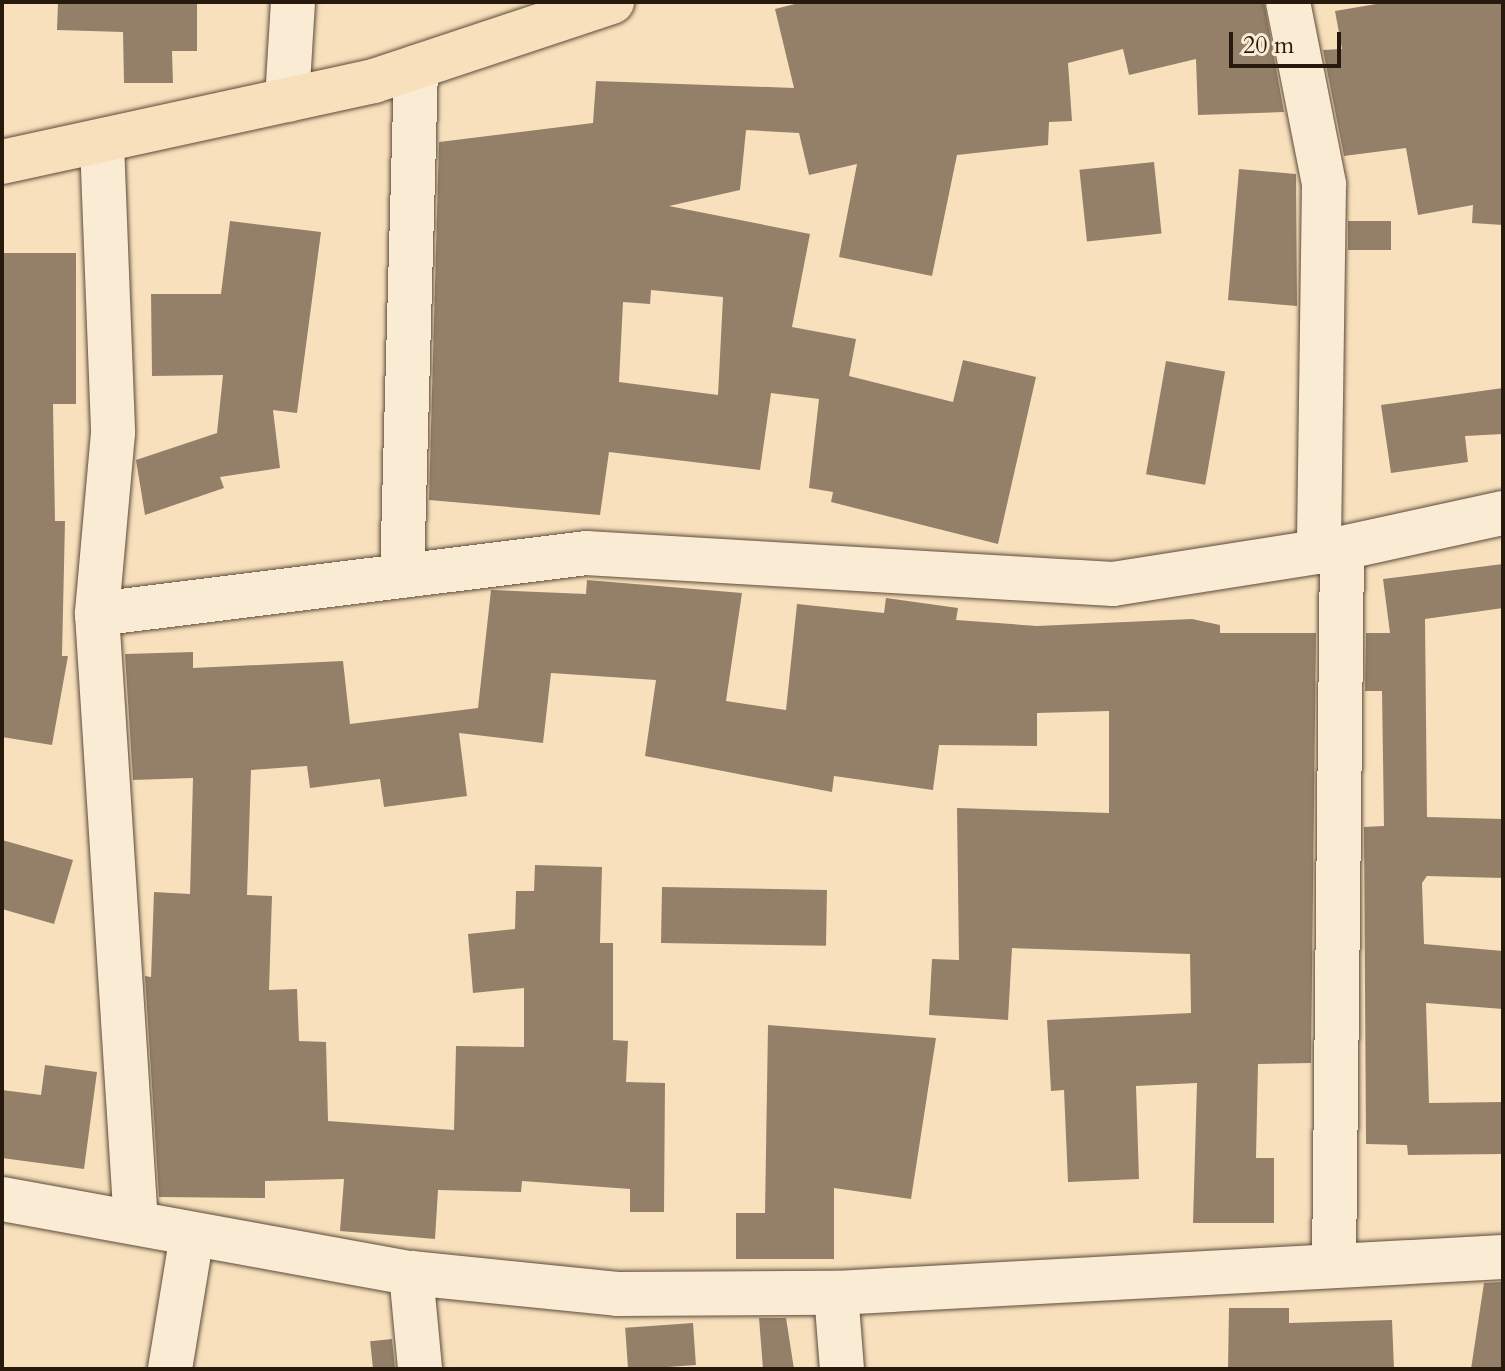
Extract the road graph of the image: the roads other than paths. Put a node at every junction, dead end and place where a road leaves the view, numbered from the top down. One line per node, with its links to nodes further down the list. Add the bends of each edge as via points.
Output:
1 (293, 2): 5 (street)
2 (612, 2): 4 (main road)
3 (1288, 2): 9 (street, via 1324,184)
4 (416, 67): 5 (main road); 10 (street)
5 (287, 100): 6 (main road)
6 (102, 143): 7 (main road); 11 (street, via 113,433)
7 (2, 162)
8 (1503, 513): 9 (street)
9 (1330, 550): 10 (street, via 1113,584 586,553); 16 (street)
10 (402, 576): 11 (street)
11 (97, 614): 13 (street)
12 (2, 1199): 13 (street)
13 (136, 1223): 14 (street)
14 (192, 1235): 17 (street); 19 (street)
15 (1503, 1257): 16 (street)
16 (1334, 1265): 18 (street)
17 (411, 1273): 18 (street, via 617,1294); 20 (street)
18 (836, 1293): 21 (street)
19 (170, 1369)
20 (420, 1369)
21 (842, 1369)

